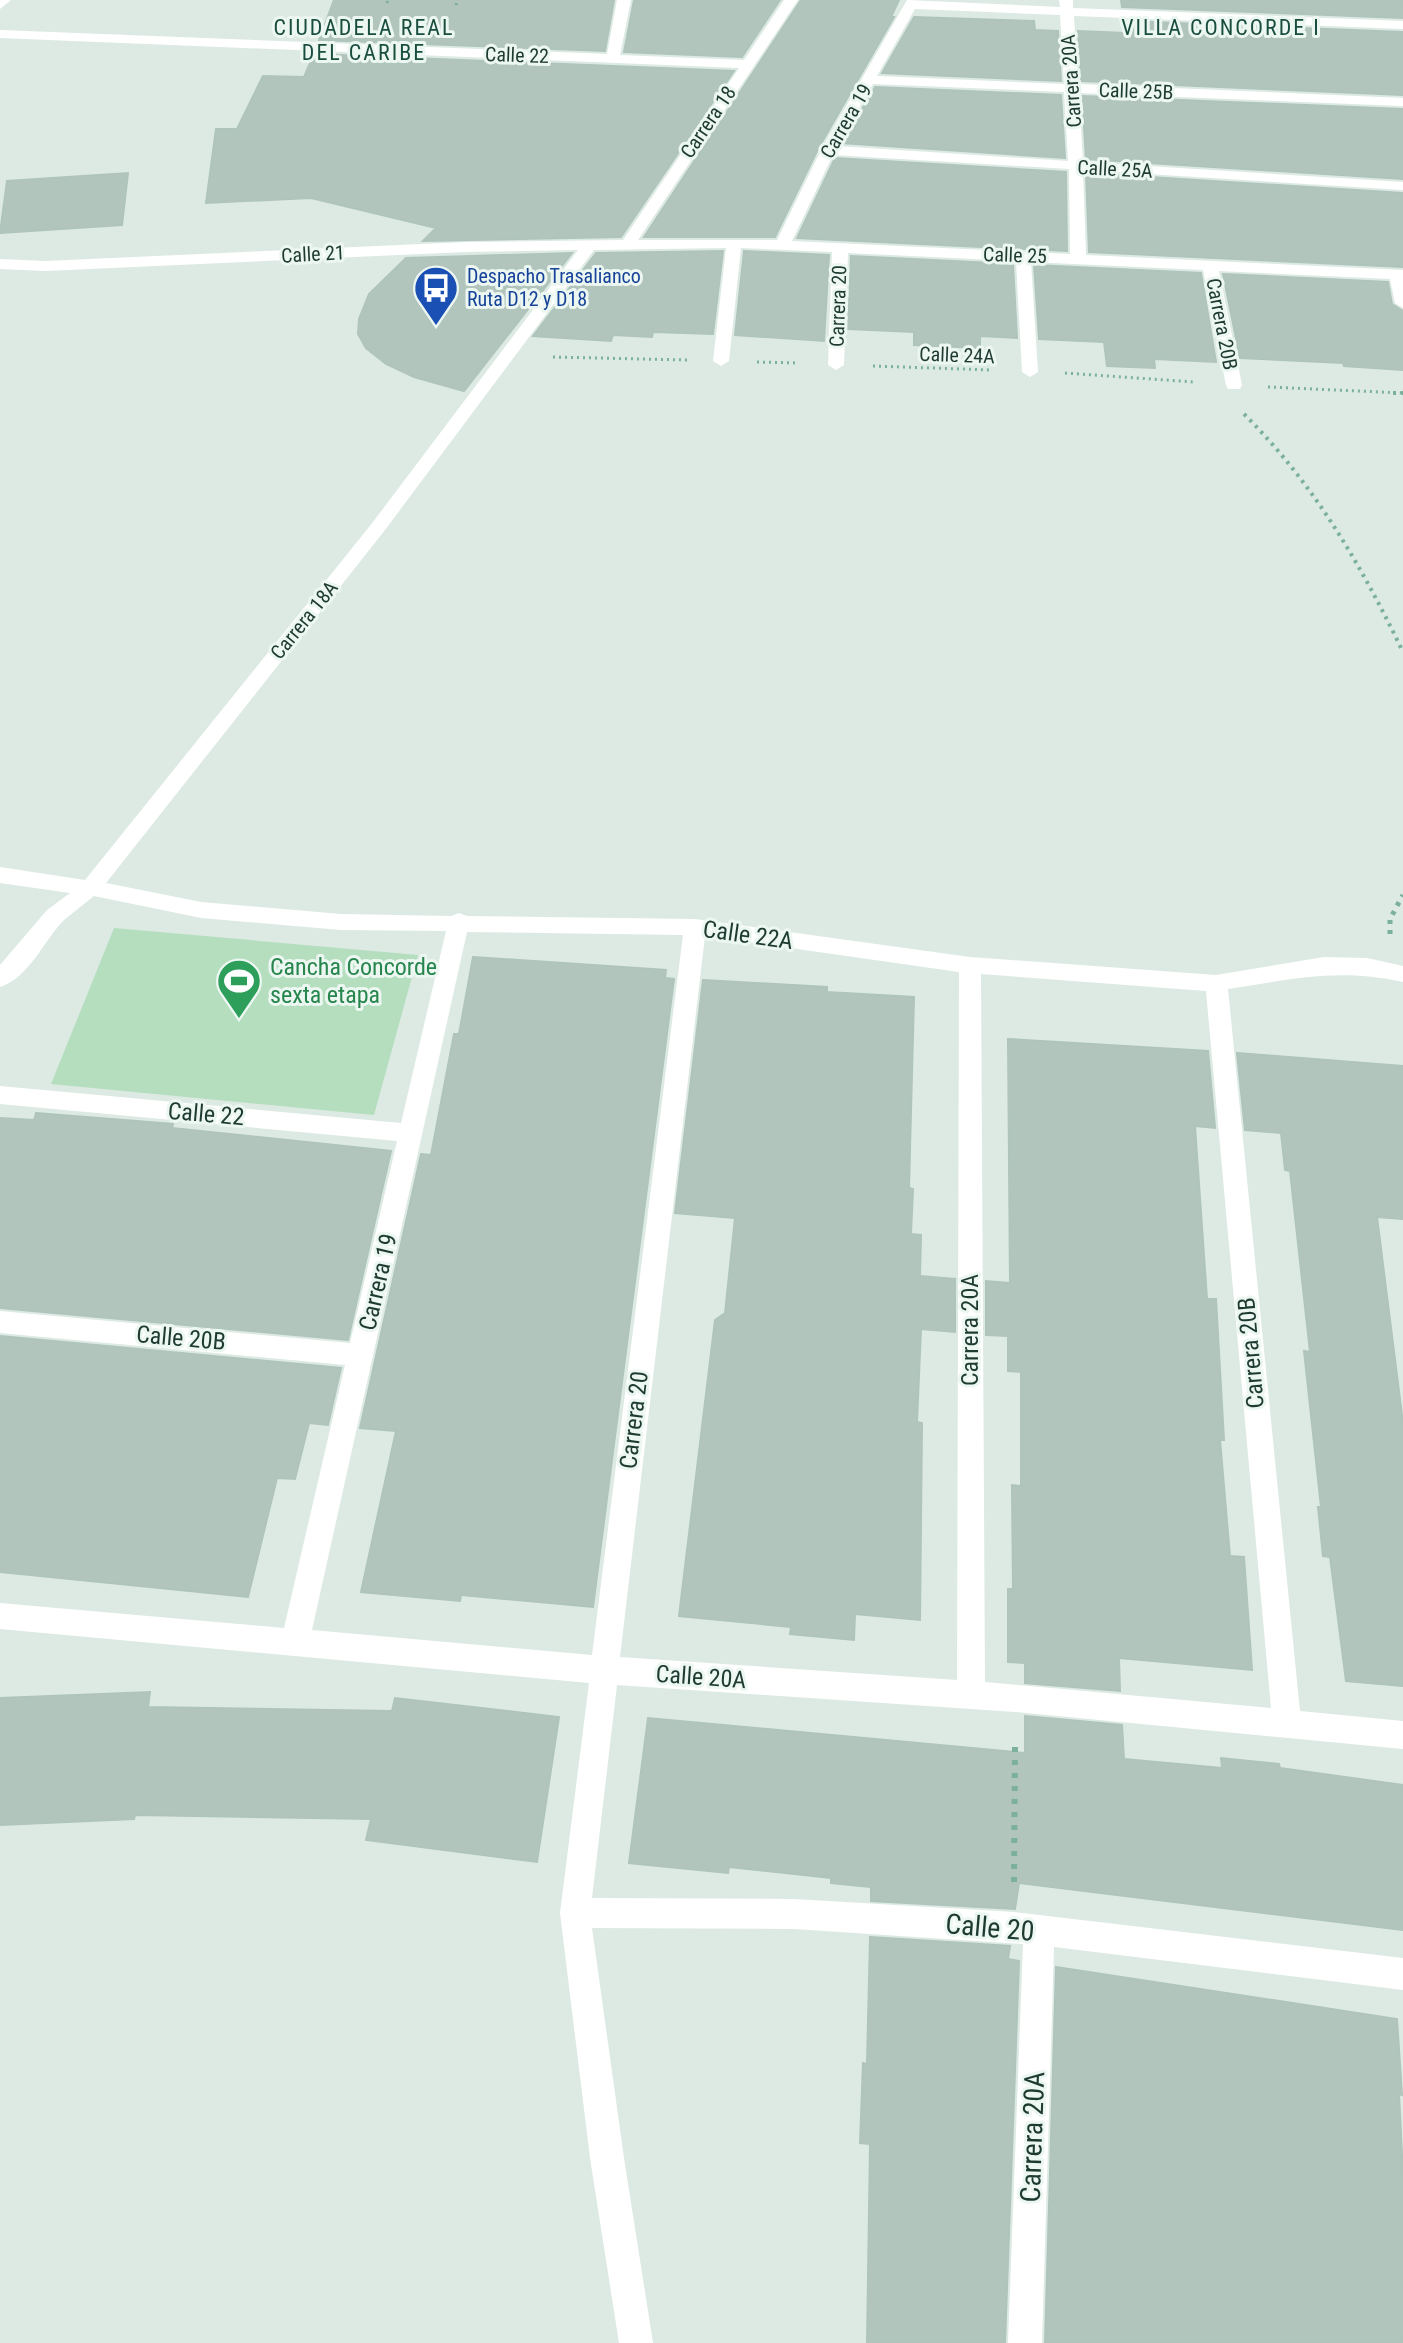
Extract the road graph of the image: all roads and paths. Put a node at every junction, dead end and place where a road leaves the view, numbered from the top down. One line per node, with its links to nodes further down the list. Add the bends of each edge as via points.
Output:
1 (458, 0): 5 (path)
2 (624, 0): 9 (street)
3 (791, 0): 10 (street, Carrera 18)
4 (912, 2): 6 (street); 11 (street, Carrera 19)
5 (456, 5)
6 (1066, 6): 7 (street); 12 (street, Carrera 20A)
7 (1403, 25)
8 (0, 34): 9 (street, Calle 22)
9 (613, 58): 10 (street, Calle 22)
10 (747, 64): 18 (street, Carrera 18)
11 (869, 80): 12 (street, Calle 25B); 14 (street, Carrera 19)
12 (1071, 88): 13 (street, Calle 25B); 15 (street, Carrera 20A)
13 (1403, 102)
14 (828, 150): 15 (street, Calle 25A); 19 (street, Carrera 19)
15 (1076, 167): 16 (street, Calle 25A); 23 (street, Carrera 20A)
16 (1403, 186)
17 (734, 243): 18 (street, Calle 25); 19 (street, Calle 25); 29 (street)
18 (627, 245): 20 (street, Calle 21)
19 (782, 245): 21 (street, Calle 25)
20 (589, 246): 24 (street, Calle 21); 28 (street, Carrera 18A)
21 (840, 248): 22 (street, Calle 25); 30 (street, Carrera 20)
22 (1023, 255): 23 (street, Calle 25); 31 (street)
23 (1078, 258): 25 (street, Calle 25)
24 (0, 264)
25 (1210, 264): 26 (street, Calle 25); 33 (street, Carrera 20B)
26 (1400, 275): 27 (street)
27 (1403, 303)
28 (509, 356): 29 (path, Calle 24A); 37 (street, Carrera 18A)
29 (721, 361): 30 (path, Calle 24A)
30 (836, 365): 31 (path, Calle 24A)
31 (1030, 372): 32 (path, Calle 24A)
32 (1212, 383): 33 (path, Calle 24A); 35 (path, via 1309,481 1347,541)
33 (1234, 385): 34 (path, Calle 24A)
34 (1403, 393)
35 (1403, 652)
36 (0, 875): 37 (street, Calle 22A)
37 (90, 888): 38 (street, Calle 22A, via 201,910 341,922); 42 (street, Carrera 18A, via 55,916)
38 (459, 921): 39 (street, Calle 22A); 45 (street, Carrera 19)
39 (695, 927): 40 (street, Calle 22A); 50 (street, Carrera 20)
40 (970, 965): 43 (street, Calle 22A); 51 (street, Carrera 20A)
41 (1403, 974): 43 (street, Calle 22A, via 1324,965)
42 (0, 979)
43 (1216, 983): 53 (street, Carrera 20B)
44 (0, 1095): 45 (street, Calle 22)
45 (412, 1133): 47 (street, Carrera 19)
46 (0, 1322): 47 (street, Calle 20B)
47 (361, 1355): 49 (street, Carrera 19)
48 (0, 1616): 49 (street, Calle 20A)
49 (295, 1643): 50 (street, Calle 20A)
50 (602, 1670): 51 (street, Calle 20A); 55 (street, Carrera 20)
51 (971, 1695): 52 (street, Calle 20A)
52 (1015, 1698): 53 (street, Calle 20A); 56 (path)
53 (1287, 1723): 54 (street, Calle 20A)
54 (1403, 1735)
55 (575, 1913): 56 (street, Calle 20, via 794,1914); 58 (street, Carrera 20)
56 (1027, 1929): 57 (street, Calle 20); 59 (street, Carrera 20A)
57 (1403, 1974)
58 (636, 2343)
59 (1025, 2343)

